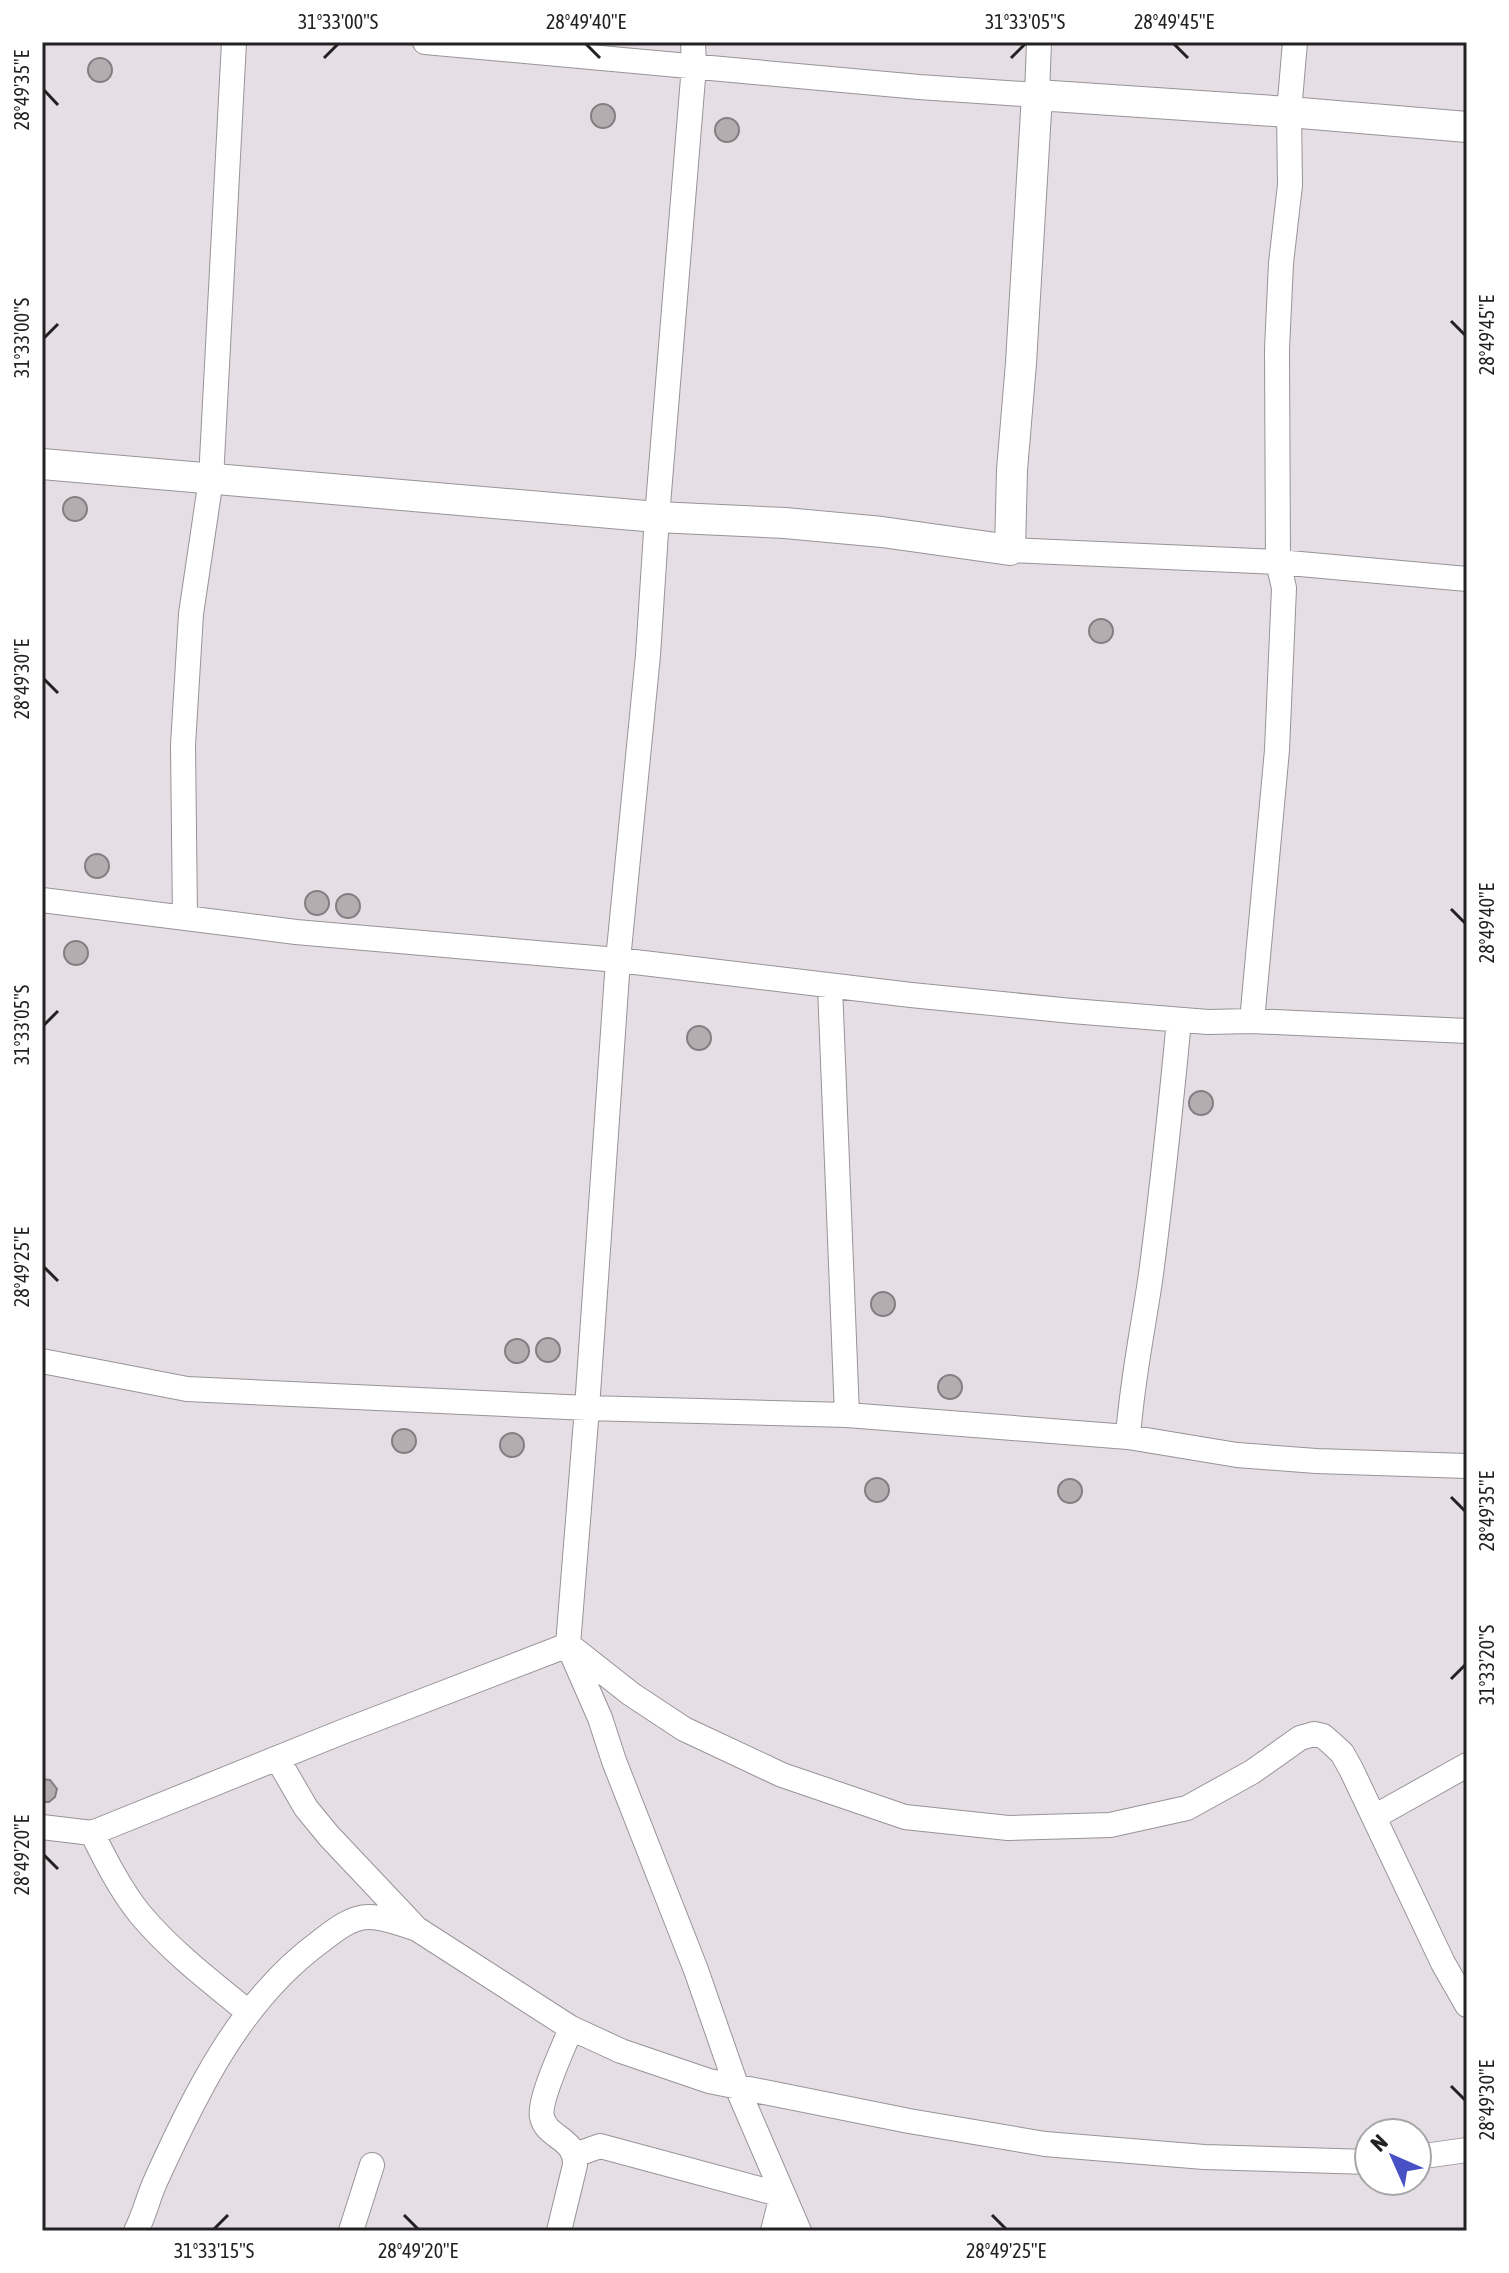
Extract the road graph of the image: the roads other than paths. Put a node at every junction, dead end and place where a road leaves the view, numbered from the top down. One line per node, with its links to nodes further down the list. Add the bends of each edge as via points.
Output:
1 (234, 42): 10 (street)
2 (425, 42): 5 (street)
3 (1039, 42): 6 (street)
4 (1295, 42): 7 (street)
5 (694, 54): 6 (street); 11 (street)
6 (1037, 95): 7 (street); 12 (street)
7 (1289, 112): 8 (street); 13 (street, via 1290,185 1277,349)
8 (1467, 127)
9 (42, 464): 10 (street)
10 (211, 479): 11 (street); 16 (street, via 191,614 184,730)
11 (657, 517): 12 (street, via 882,532); 17 (street)
12 (1010, 550): 13 (street)
13 (1278, 562): 14 (street); 20 (street, via 1284,588 1277,750)
14 (1467, 579)
15 (42, 900): 16 (street)
16 (185, 918): 17 (street)
17 (618, 960): 18 (street); 23 (street)
18 (830, 986): 19 (street); 24 (street)
19 (1179, 1020): 20 (street); 25 (street)
20 (1252, 1021): 21 (street)
21 (1467, 1031)
22 (42, 1361): 23 (street, via 187,1389)
23 (587, 1408): 24 (street); 27 (street)
24 (847, 1415): 25 (street)
25 (1128, 1437): 26 (street, via 1237,1455)
26 (1467, 1466)
27 (568, 1645): 28 (street); 30 (street, via 684,1729 782,1775 905,1817 1008,1828 1110,1825 1187,1808 1314,1734 1342,1753); 37 (street)
28 (277, 1758): 32 (street); 33 (street, via 306,1808)
29 (1467, 1765): 30 (street)
30 (1374, 1817): 34 (street)
31 (42, 1827): 32 (street)
32 (92, 1833): 35 (street, via 140,1914)
33 (417, 1929): 35 (street, via 369,1917 353,1920 306,1951); 36 (street)
34 (1467, 2005)
35 (247, 2011): 44 (street, via 172,2144)
36 (571, 2028): 37 (street, via 621,2051); 39 (street, via 541,2112 547,2127)
37 (736, 2085): 41 (street, via 1045,2144); 43 (street)
38 (1467, 2150): 40 (street)
39 (575, 2155): 43 (street, via 600,2146); 46 (street)
40 (1433, 2155)
41 (1353, 2162)
42 (372, 2165): 45 (street)
43 (782, 2195): 47 (street); 48 (street)
44 (136, 2231)
45 (351, 2231)
46 (559, 2231)
47 (773, 2231)
48 (799, 2231)

